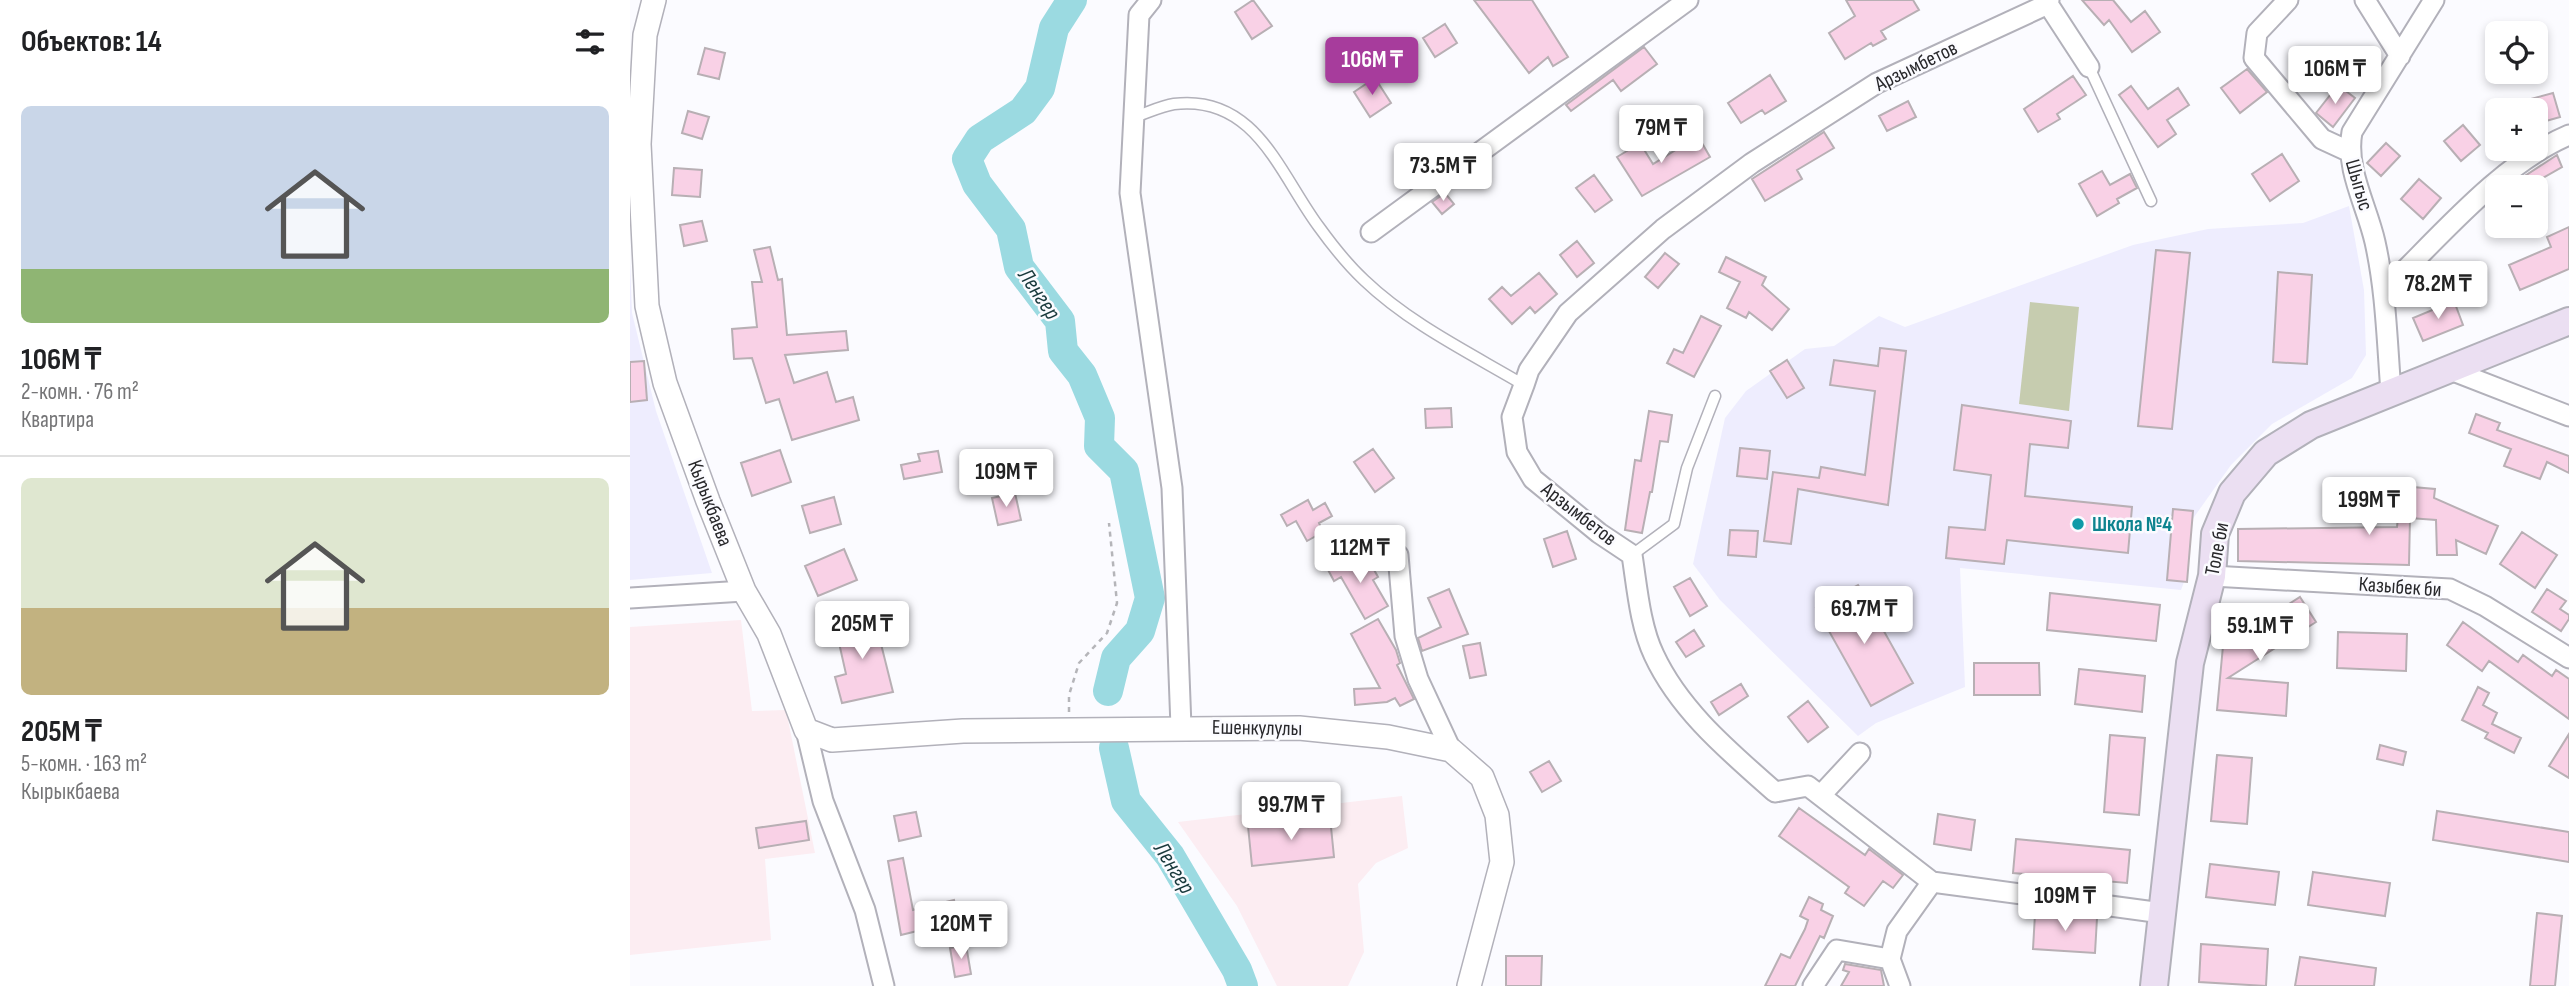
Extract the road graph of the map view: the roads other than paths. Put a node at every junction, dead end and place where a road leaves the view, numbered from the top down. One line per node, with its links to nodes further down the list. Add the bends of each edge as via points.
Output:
1 (654, 0): 25 (street, Кырыкбаева, via 645,35 639,144 643,306 665,383)
2 (1151, 0): 10 (street, via 1139,15)
3 (1688, 0): 14 (street)
4 (2288, 0): 12 (street, via 2257,33 2254,58 2322,139)
5 (2365, 0): 8 (street)
6 (2434, 0): 8 (street, Шыгыс)
7 (2049, 2): 9 (street, Арзымбетов); 18 (street, Арзымбетов, via 1877,83 1752,163 1663,229 1568,313)
8 (2400, 56): 12 (street, Шыгыс, via 2352,132)
9 (2089, 67): 13 (lane)
10 (1134, 117): 18 (lane, via 1174,104 1215,107 1247,125 1278,160 1318,226 1363,279 1404,314); 28 (street, via 1130,193 1172,488)
11 (2569, 135): 15 (street, via 2544,145 2510,169)
12 (2348, 151): 15 (street, Шыгыс, via 2375,240)
13 (2151, 201)
14 (1371, 232)
15 (2384, 291): 19 (street, Шыгыс)
16 (2569, 321): 17 (main road, Толе би)
17 (2448, 369): 19 (main road, Толе би); 21 (street)
18 (1524, 385): 23 (street, Арзымбетов, via 1512,417 1517,452 1533,479)
19 (2391, 392): 24 (main road, Толе би, via 2311,425 2266,453 2232,493 2215,534)
20 (1715, 396): 23 (lane, via 1687,468 1674,524)
21 (2569, 416)
22 (1398, 555): 30 (street, via 1405,636 1418,679)
23 (1632, 555): 32 (street, Арзымбетов, via 1653,654 1684,702 1714,737 1775,792 1808,786)
24 (2212, 576): 27 (street, Казыбек би, via 2450,589); 34 (main road, Толе би, via 2190,663)
25 (744, 591): 26 (street); 29 (street, Кырыкбаева, via 769,634)
26 (630, 598)
27 (2569, 658)
28 (1181, 727): 29 (street, Ешенкулулы, via 963,731 832,740); 30 (street, Ешенкулулы, via 1299,728 1388,737)
29 (806, 730): 36 (street, Кырыкбаева, via 823,800 865,910)
30 (1451, 750): 37 (street, via 1482,778 1497,815 1502,862)
31 (1860, 753): 32 (street)
32 (1821, 795): 33 (street, Арзымбетов)
33 (1932, 883): 34 (street); 35 (street, via 1897,931)
34 (2162, 913): 40 (main road, Толе би)
35 (1891, 959): 38 (street, via 1837,950); 39 (street)
36 (884, 986)
37 (1469, 986)
38 (1813, 986)
39 (1900, 986)
40 (2154, 986)

